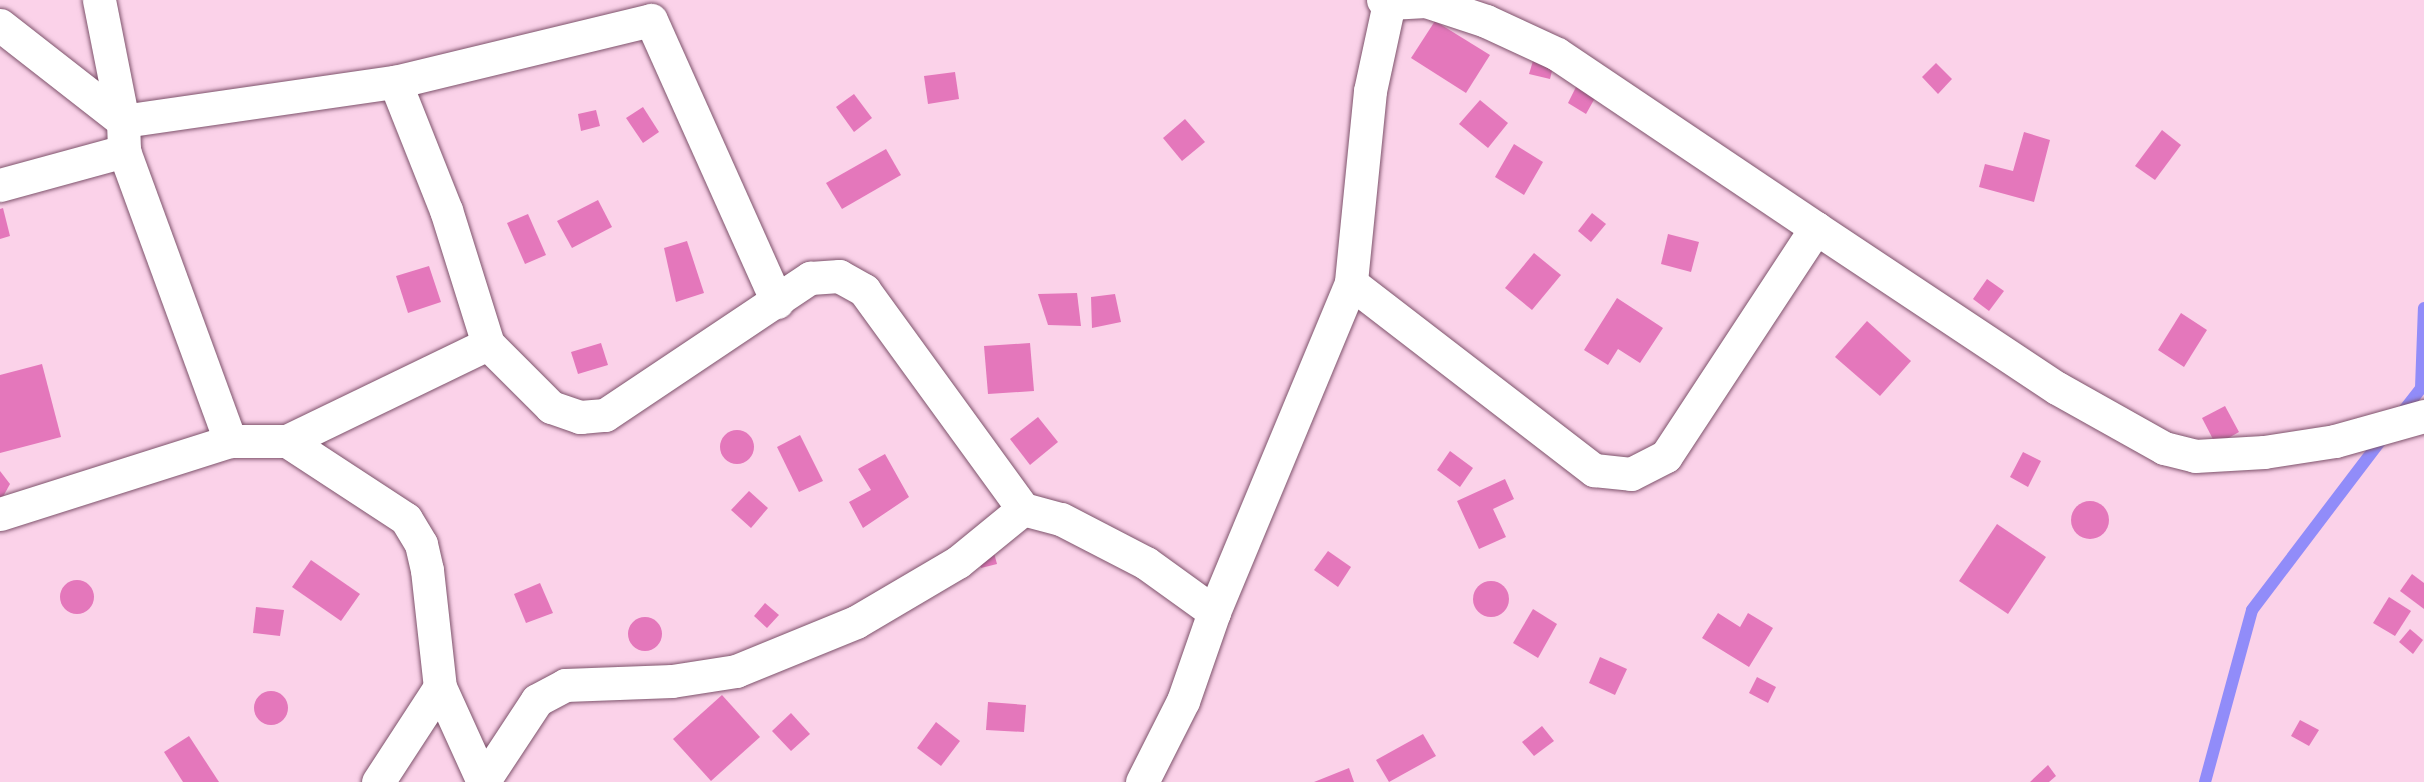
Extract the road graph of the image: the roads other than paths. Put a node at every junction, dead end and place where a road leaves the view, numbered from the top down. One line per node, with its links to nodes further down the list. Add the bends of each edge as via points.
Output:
1 (99, 0): 6 (street)
2 (1386, 1): 8 (street, via 1426,1 1486,21 1557,54); 9 (street, via 1370,91)
3 (648, 10): 5 (street); 10 (street)
4 (0, 25): 6 (street)
5 (395, 82): 6 (street); 11 (street, via 446,210)
6 (123, 136): 7 (street); 13 (street)
7 (0, 184)
8 (1816, 228): 9 (street, via 1693,422 1666,456 1631,474 1594,470 1562,449); 12 (street, via 2057,388 2164,448 2196,456 2264,452 2335,441)
9 (1351, 283): 17 (street)
10 (777, 302): 11 (street, via 605,415 580,417 551,407); 15 (street, via 810,278 839,276 864,290)
11 (488, 344): 14 (street)
12 (2424, 416)
13 (230, 441): 14 (street); 16 (street)
14 (287, 441): 18 (street, via 406,519 422,544)
15 (1023, 508): 17 (street, via 1061,519 1146,563); 18 (street, via 958,562 856,622 736,671 672,681 565,684 537,700 483,782)
16 (0, 514)
17 (1214, 612): 20 (street, via 1183,701)
18 (440, 687): 19 (street)
19 (378, 782)
20 (1142, 782)

